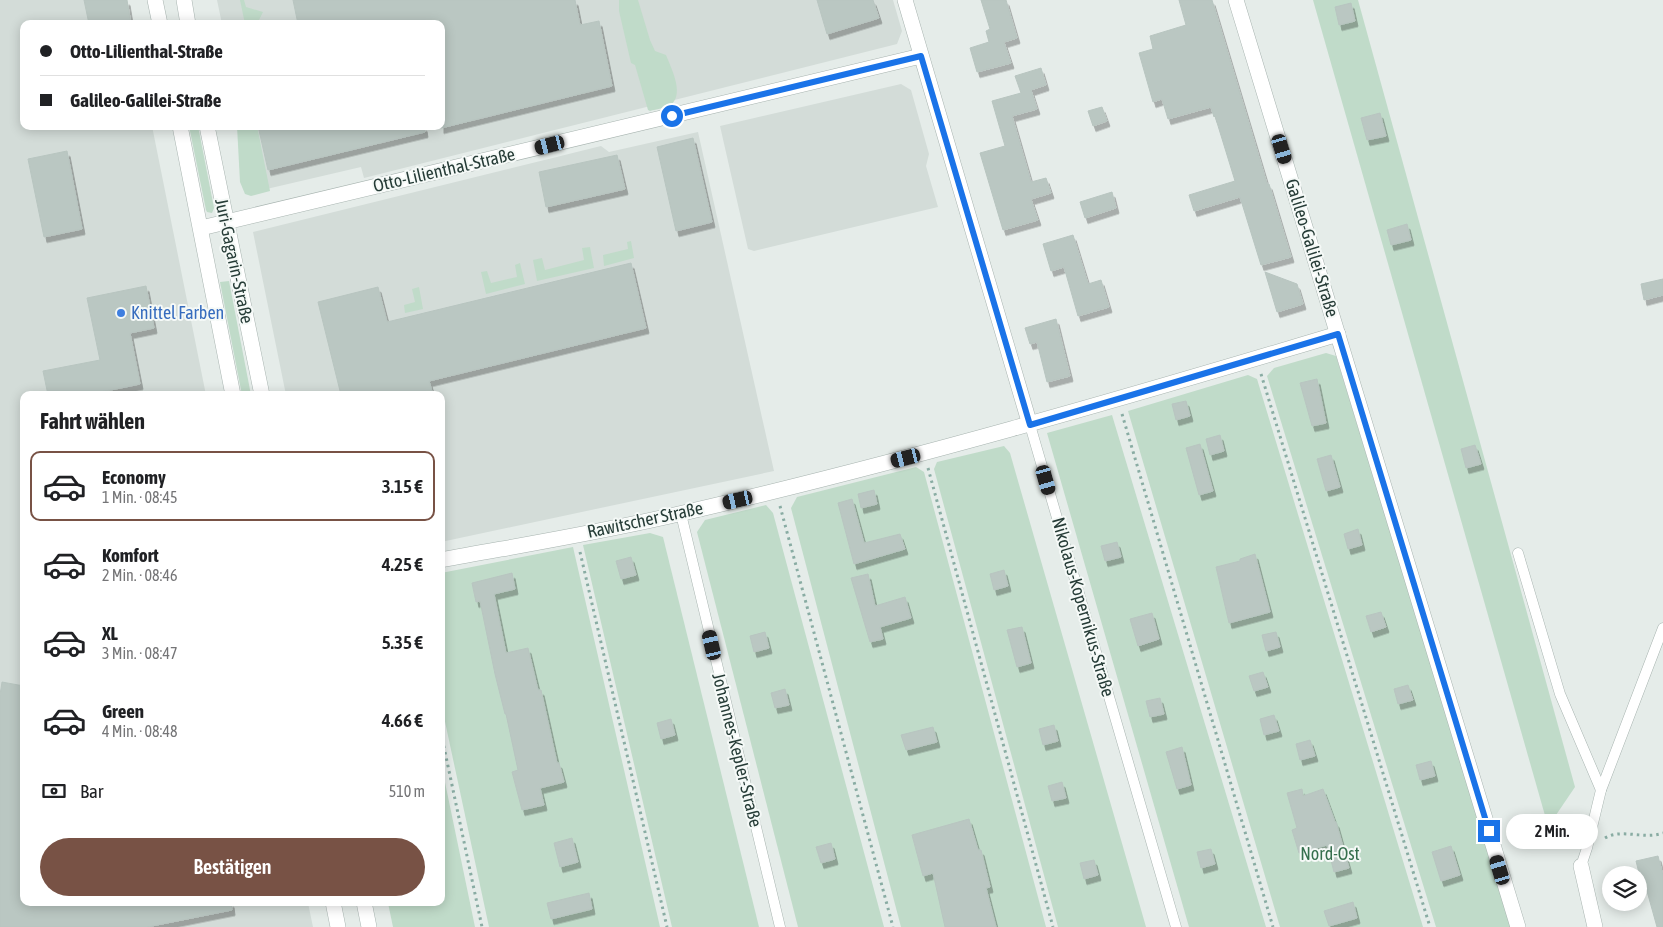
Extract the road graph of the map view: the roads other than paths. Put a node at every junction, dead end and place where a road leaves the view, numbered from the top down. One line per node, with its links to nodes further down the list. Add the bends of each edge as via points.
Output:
1 (155, 0): 5 (street)
2 (184, 0): 6 (street)
3 (905, 0): 7 (street, Nikolaus-Kopernikus-Straße)
4 (1236, 0): 12 (street, Galileo-Galilei-Straße)
5 (159, 20)
6 (187, 20)
7 (921, 56): 10 (street, Otto-Lilienthal-Straße); 15 (street, Nikolaus-Kopernikus-Straße)
8 (181, 130): 11 (street, Juri-Gagarin-Straße)
9 (208, 130): 10 (street, Juri-Gagarin-Straße)
10 (226, 223): 11 (street, Otto-Lilienthal-Straße); 14 (street, Juri-Gagarin-Straße)
11 (200, 228): 13 (street, Juri-Gagarin-Straße)
12 (1338, 334): 15 (street, Rawitscher Straße); 28 (street, Galileo-Galilei-Straße)
13 (232, 391)
14 (261, 391)
15 (1030, 425): 16 (street, Rawitscher Straße); 27 (lane, Nikolaus-Kopernikus-Straße)
16 (681, 514): 18 (street, Rawitscher Straße); 26 (lane, Johannes-Kepler-Straße)
17 (1518, 553): 20 (lane, via 1560,694)
18 (445, 559)
19 (1663, 628): 20 (lane)
20 (1601, 790): 21 (lane)
21 (1581, 866): 29 (street)
22 (334, 906): 24 (street)
23 (365, 906): 25 (street)
24 (338, 927)
25 (369, 927)
26 (780, 927)
27 (1176, 927)
28 (1518, 927)
29 (1595, 927)

